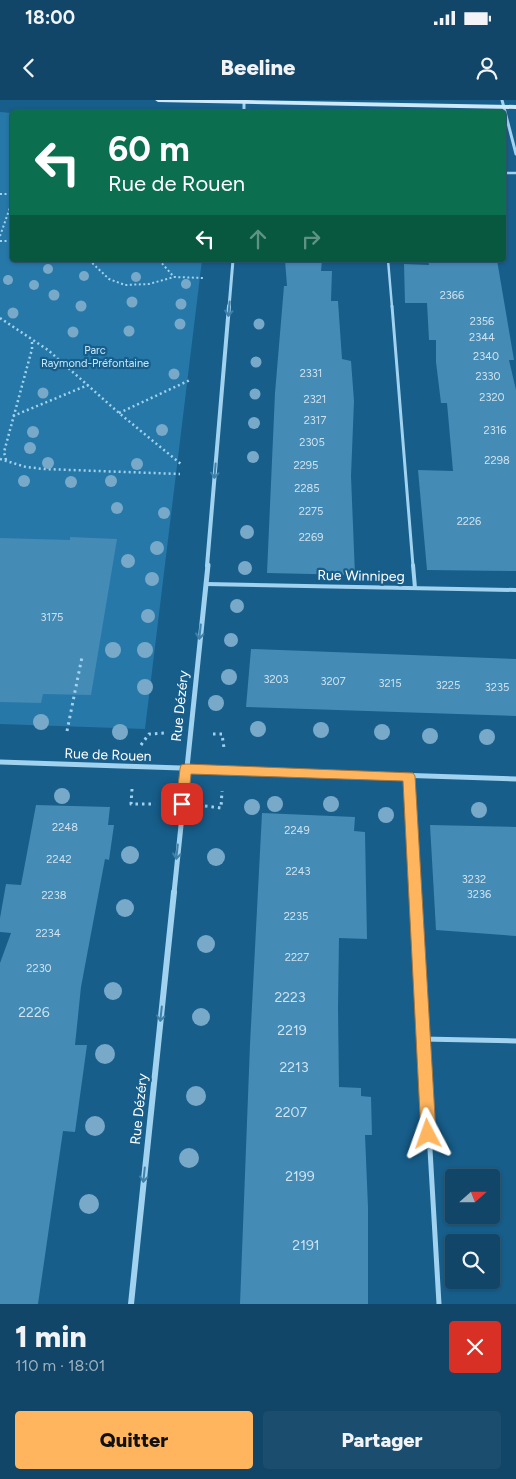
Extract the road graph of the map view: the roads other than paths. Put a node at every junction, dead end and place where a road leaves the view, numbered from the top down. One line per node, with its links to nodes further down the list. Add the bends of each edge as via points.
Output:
1 (158, 100): 2 (street)
2 (244, 101): 3 (street)
3 (503, 103): 4 (street)
4 (516, 106)
5 (506, 115): 6 (street)
6 (516, 154)
7 (233, 262): 9 (street, Rue Dézéry, one-way to 9)
8 (388, 262): 10 (lane)
9 (206, 584): 10 (lane, Rue Winnipeg); 13 (street, Rue Dézéry, one-way to 13)
10 (415, 588): 11 (lane, Rue Winnipeg)
11 (516, 590)
12 (0, 762): 13 (street, Rue de Rouen)
13 (186, 769): 14 (street, Rue de Rouen); 18 (street, Rue Dézéry, one-way to 18)
14 (409, 776): 15 (street, Rue de Rouen); 16 (lane)
15 (516, 779)
16 (422, 1039): 17 (lane); 19 (lane)
17 (516, 1041)
18 (131, 1304)
19 (439, 1304)

